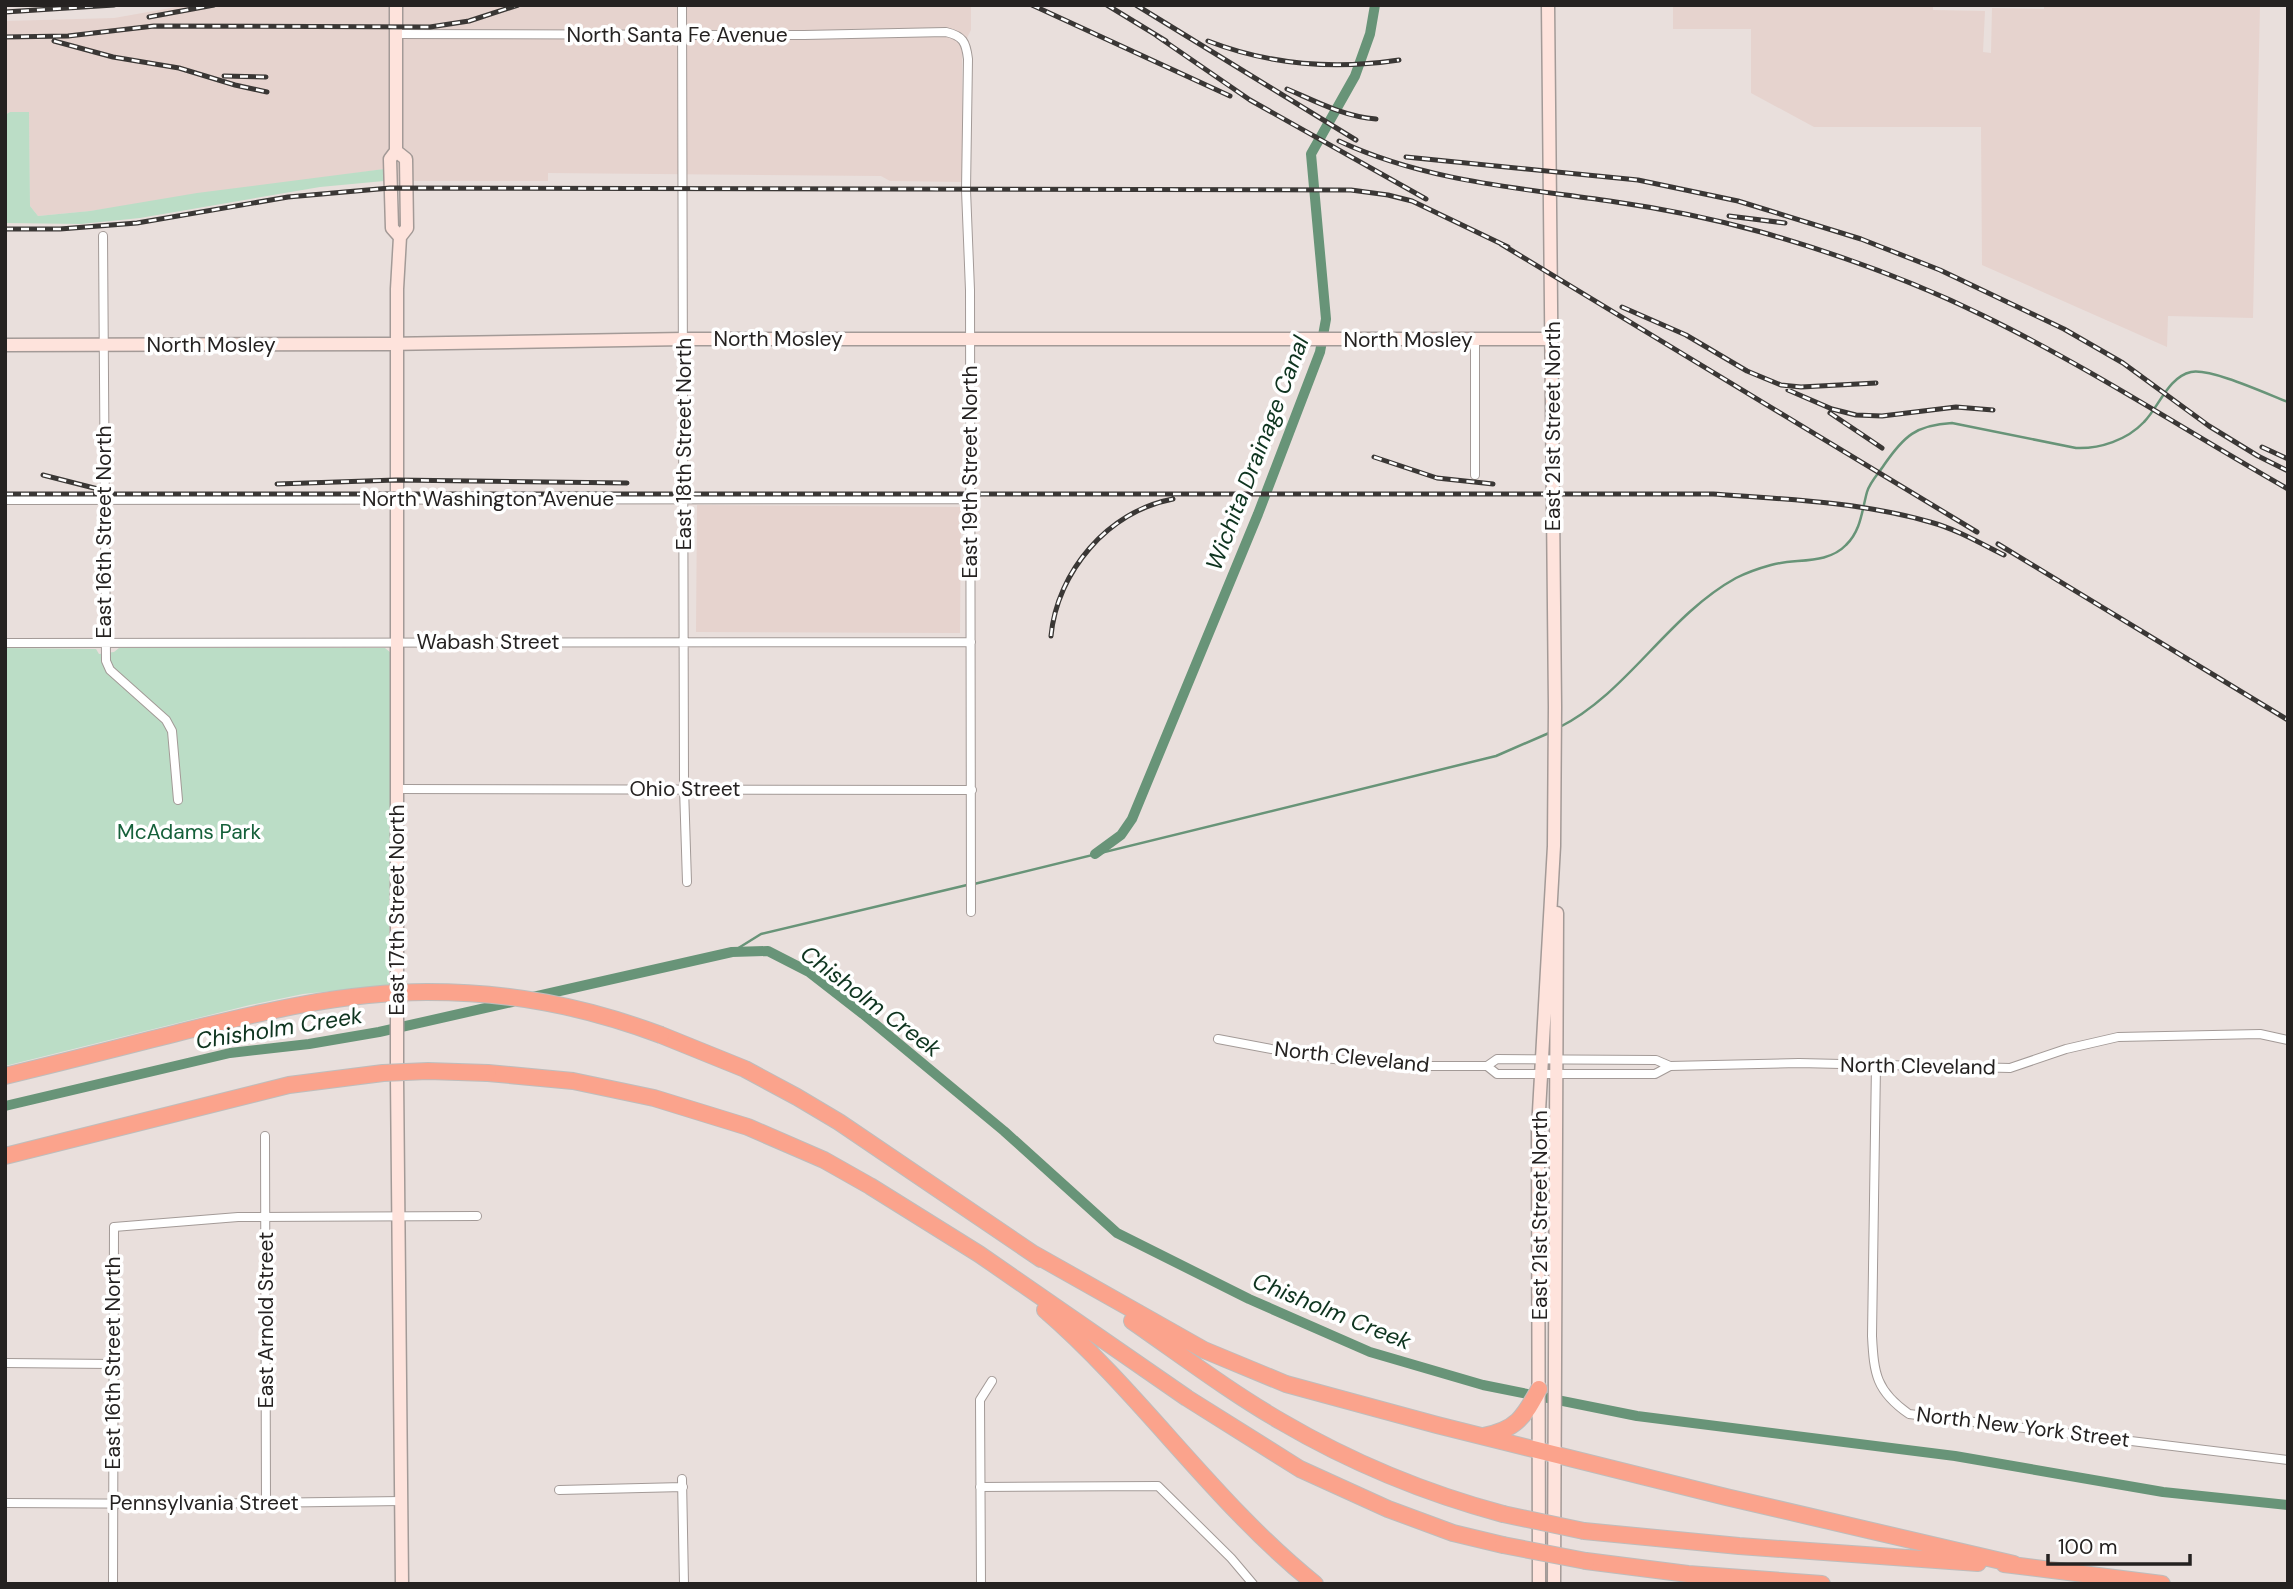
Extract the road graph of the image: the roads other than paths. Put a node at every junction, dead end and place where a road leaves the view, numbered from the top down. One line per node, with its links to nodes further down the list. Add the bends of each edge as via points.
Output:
1 (396, 5): 4 (street, East 17th Street North)
2 (682, 5): 5 (street, East 18th Street North)
3 (1548, 5): 10 (street, East 21st Street North)
4 (395, 34): 5 (street, North Santa Fe Avenue); 12 (street, East 17th Street North, via 396,151 390,159 392,228 400,237)
5 (682, 35): 6 (street, North Santa Fe Avenue); 8 (street, East 18th Street North)
6 (958, 35): 11 (street, East 19th Street North, via 966,42 968,59)
7 (103, 236): 14 (street, East 16th Street North)
8 (684, 339): 11 (street, North Mosley); 12 (street, North Mosley); 19 (street, East 18th Street North)
9 (1475, 339): 10 (street, North Mosley); 11 (street, North Mosley); 15 (street)
10 (1552, 339): 30 (street, East 21st Street North)
11 (970, 341): 17 (street, East 19th Street North)
12 (397, 344): 14 (street, North Mosley); 16 (street, East 17th Street North)
13 (5, 345): 14 (street, North Mosley)
14 (103, 345): 20 (street, East 16th Street North)
15 (1475, 475)
16 (397, 499): 19 (street, North Washington Avenue); 20 (street, North Washington Avenue); 21 (street, East 17th Street North)
17 (970, 499): 19 (street, North Washington Avenue); 23 (street, East 19th Street North)
18 (5, 500): 20 (street, North Washington Avenue)
19 (684, 500): 22 (street, East 18th Street North)
20 (104, 501): 25 (street, East 16th Street North)
21 (398, 642): 22 (street, Wabash Street); 25 (street, Wabash Street); 27 (street, East 17th Street North)
22 (684, 642): 23 (street, Wabash Street); 26 (street, East 18th Street North)
23 (971, 642): 28 (street, East 19th Street North)
24 (5, 643): 25 (street, Wabash Street)
25 (105, 643): 29 (street, East 16th Street North, via 110,670 166,720 172,731)
26 (684, 788): 27 (street, Ohio Street); 28 (street, Ohio Street); 31 (street, East 18th Street North)
27 (397, 789): 47 (street, East 17th Street North)
28 (972, 790): 32 (street, East 19th Street North)
29 (178, 800)
30 (1554, 846): 35 (street, East 21st Street North); 36 (street, East 21st Street North)
31 (687, 882)
32 (971, 912)
33 (1218, 1039): 38 (street, North Cleveland, via 1314,1058 1403,1066)
34 (2288, 1040): 37 (street, North Cleveland, via 2260,1034 2118,1037 2010,1068)
35 (1542, 1059): 36 (street, North Cleveland); 38 (street, North Cleveland, via 1497,1059); 40 (street, East 21st Street North)
36 (1556, 1059): 39 (street, North Cleveland, via 1656,1060); 41 (street, East 21st Street North)
37 (1876, 1065): 39 (street, North Cleveland); 57 (street, North New York Street, via 1874,1373 1896,1404 1909,1414)
38 (1487, 1066): 40 (street, North Cleveland, via 1497,1074)
39 (1670, 1066): 41 (street, North Cleveland, via 1656,1074)
40 (1541, 1074): 41 (street, North Cleveland); 53 (street, East 21st Street North)
41 (1556, 1074): 56 (street, East 21st Street North)
42 (5, 1076): 49 (highway, bridge, via 295,1006 425,992 562,1004 610,1016 745,1069 839,1122)
43 (265, 1136): 46 (street, East Arnold Street)
44 (5, 1156): 48 (highway, bridge, via 289,1086 383,1073 488,1073 573,1081 686,1107 748,1127 824,1160)
45 (477, 1216): 47 (street)
46 (265, 1217): 47 (street); 51 (street, East 16th Street North, via 114,1227); 63 (street, East Arnold Street)
47 (400, 1217): 60 (street, East 17th Street North)
48 (979, 1254): 70 (highway, via 1081,1341 1251,1526); 73 (highway, bridge, via 1187,1398 1300,1469 1388,1509 1453,1533 1586,1561)
49 (1034, 1254): 54 (highway, via 1204,1350 1286,1384); 64 (highway, bridge, via 1280,1422 1333,1450 1449,1499 1584,1531)
50 (5, 1363): 51 (street)
51 (112, 1364): 62 (street, East 16th Street North)
52 (992, 1381): 58 (street, via 980,1400)
53 (1538, 1389): 54 (highway, via 1520,1420 1505,1430); 55 (street, East 21st Street North)
54 (1481, 1436): 55 (highway)
55 (1538, 1451): 56 (highway); 71 (street, East 21st Street North)
56 (1555, 1454): 64 (highway); 72 (street, East 21st Street North)
57 (2288, 1460)
58 (980, 1486): 68 (street); 69 (street, via 1158,1486)
59 (559, 1490): 67 (street, via 682,1483)
60 (402, 1501): 63 (street, Pennsylvania Street); 66 (street, East 17th Street North)
61 (5, 1503): 62 (street, Pennsylvania Street)
62 (112, 1503): 63 (street, Pennsylvania Street); 65 (street, East 16th Street North)
63 (266, 1503)
64 (2014, 1564): 74 (highway)
65 (113, 1584)
66 (402, 1584)
67 (684, 1584)
68 (981, 1584)
69 (1253, 1584)
70 (1315, 1584)
71 (1539, 1584)
72 (1554, 1584)
73 (1822, 1584)
74 (2161, 1584)

